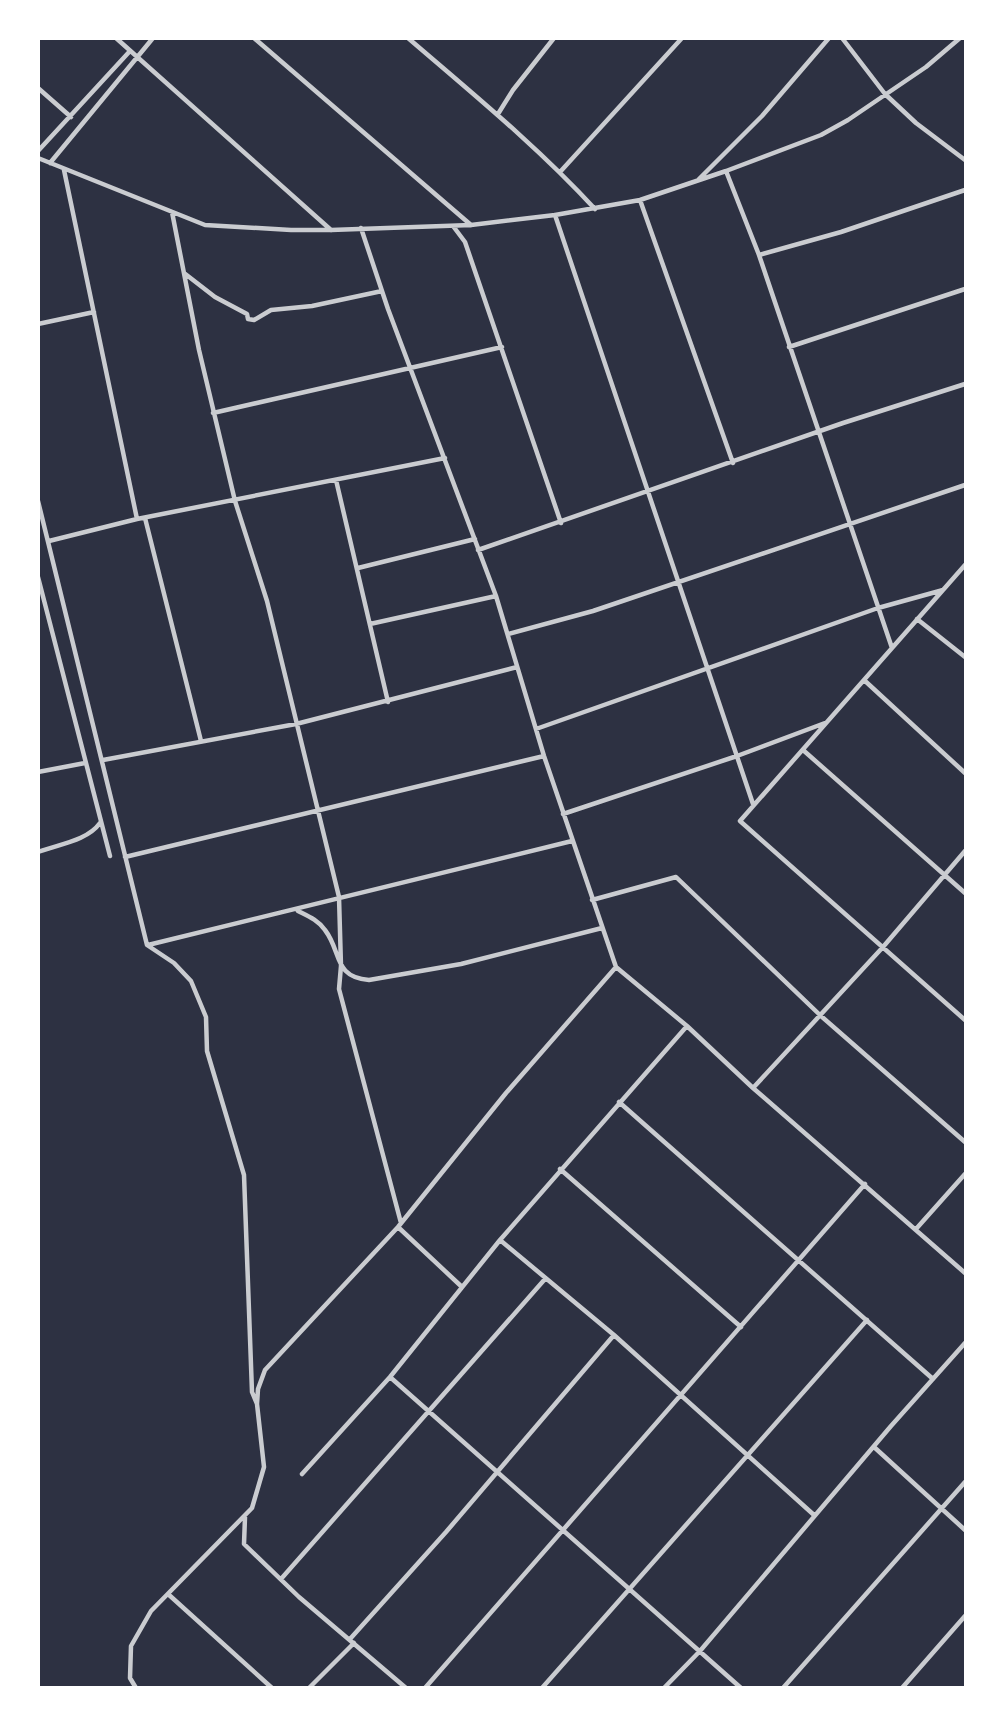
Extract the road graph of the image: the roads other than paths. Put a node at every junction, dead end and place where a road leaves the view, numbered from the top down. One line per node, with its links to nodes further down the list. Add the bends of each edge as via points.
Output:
1 (116, 38): 10 (street)
2 (153, 38): 11 (street)
3 (254, 38): 29 (street)
4 (408, 38): 14 (street)
5 (554, 38): 14 (street)
6 (682, 38): 22 (street)
7 (829, 38): 23 (street)
8 (842, 38): 13 (street)
9 (960, 38): 13 (street)
10 (130, 51): 11 (street); 15 (street)
11 (137, 57): 19 (street); 32 (street)
12 (38, 88): 15 (street)
13 (886, 94): 18 (street); 21 (street, via 821,135)
14 (498, 114): 22 (street)
15 (71, 117): 16 (street)
16 (38, 151)
17 (38, 158): 19 (street)
18 (965, 160)
19 (50, 163): 20 (street)
20 (64, 169): 27 (street); 37 (street)
21 (726, 171): 23 (street); 33 (street)
22 (560, 172): 26 (street)
23 (697, 182): 25 (street)
24 (965, 191): 33 (street)
25 (640, 200): 26 (street); 46 (street)
26 (596, 209): 28 (street)
27 (172, 212): 32 (street, via 205,225); 34 (street)
28 (555, 215): 29 (street); 49 (street)
29 (471, 225): 30 (street)
30 (452, 226): 31 (street); 39 (street, via 465,242)
31 (361, 228): 32 (street); 36 (street)
32 (331, 230)
33 (759, 255): 40 (street)
34 (184, 273): 36 (street, via 254,320 271,310); 43 (street)
35 (965, 289): 40 (street)
36 (382, 291): 41 (street)
37 (94, 312): 38 (street); 53 (street)
38 (38, 324)
39 (502, 347): 41 (street); 54 (street)
40 (789, 347): 44 (street)
41 (412, 368): 43 (street); 45 (street)
42 (965, 384): 44 (street)
43 (213, 413): 51 (street)
44 (818, 432): 46 (street); 55 (street)
45 (444, 458): 47 (street); 56 (street)
46 (733, 463): 49 (street)
47 (335, 480): 51 (street); 60 (street)
48 (965, 485): 55 (street)
49 (647, 493): 54 (street); 62 (street)
50 (38, 501): 57 (street)
51 (234, 501): 52 (street); 78 (street, via 267,601)
52 (145, 517): 53 (street); 80 (street)
53 (137, 519): 57 (street)
54 (561, 523): 58 (street)
55 (850, 524): 62 (street); 65 (street)
56 (475, 539): 58 (street); 60 (street)
57 (49, 541): 84 (street)
58 (478, 550): 64 (street)
59 (965, 565): 63 (street)
60 (358, 568): 69 (street)
61 (38, 577): 66 (street)
62 (678, 581): 70 (street); 74 (street)
63 (944, 590): 65 (street); 68 (street)
64 (496, 596): 69 (street); 70 (street)
65 (878, 608): 71 (street); 74 (street)
66 (48, 617): 67 (street); 85 (street)
67 (38, 619)
68 (917, 619): 71 (street); 72 (street)
69 (370, 624): 76 (street)
70 (508, 634): 73 (street)
71 (892, 648): 75 (street)
72 (965, 657)
73 (517, 667): 76 (street); 79 (street)
74 (706, 668): 79 (street); 83 (street)
75 (864, 680): 77 (street); 87 (street)
76 (388, 702): 78 (street)
77 (826, 723): 81 (street); 83 (street)
78 (296, 724): 80 (street); 89 (street)
79 (536, 729): 82 (street)
80 (201, 741): 84 (street)
81 (803, 750): 88 (street); 97 (street)
82 (544, 756): 89 (street); 90 (street)
83 (737, 756): 88 (street); 90 (street)
84 (103, 760): 96 (street)
85 (85, 762): 86 (street); 91 (street)
86 (38, 772)
87 (965, 773)
88 (754, 805): 104 (street, via 740,821)
89 (318, 811): 96 (street); 99 (street)
90 (564, 814): 92 (street)
91 (101, 822): 94 (street, via 86,836); 95 (street)
92 (572, 841): 99 (street); 100 (street)
93 (965, 851): 97 (street)
94 (38, 852)
95 (110, 856)
96 (125, 857): 103 (street)
97 (945, 875): 98 (street); 104 (street)
98 (965, 893)
99 (338, 897): 101 (street); 105 (street)
100 (592, 900): 102 (street); 107 (street, via 676,877)
101 (297, 910): 103 (street); 105 (street, via 317,920 327,932)
102 (602, 928): 105 (street, via 461,964 369,980 354,979); 106 (street)
103 (147, 945): 130 (street, via 191,981 206,1017 208,1051 244,1175 252,1392)
104 (883, 947): 107 (street); 108 (street)
105 (341, 966): 116 (street, via 339,989)
106 (615, 967): 109 (street); 116 (street)
107 (821, 1017): 110 (street); 112 (street)
108 (965, 1020)
109 (687, 1026): 110 (street); 111 (street)
110 (753, 1088): 115 (street)
111 (619, 1102): 113 (street); 119 (street)
112 (965, 1142)
113 (560, 1169): 118 (street); 124 (street)
114 (965, 1174): 117 (street)
115 (865, 1184): 117 (street); 119 (street)
116 (399, 1225): 122 (street); 130 (street, via 265,1370)
117 (916, 1229): 120 (street)
118 (500, 1240): 121 (street); 122 (street)
119 (799, 1260): 123 (street); 124 (street)
120 (965, 1273)
121 (545, 1279): 125 (street); 131 (street)
122 (462, 1287): 127 (street)
123 (867, 1320): 128 (street); 133 (street)
124 (741, 1327): 129 (street)
125 (614, 1335): 129 (street); 134 (street)
126 (965, 1343): 128 (street)
127 (390, 1377): 131 (street); 135 (street)
128 (933, 1379): 132 (street)
129 (682, 1396): 133 (street); 140 (street)
130 (257, 1404): 138 (street, via 264,1467)
131 (428, 1413): 134 (street); 142 (street)
132 (874, 1447): 137 (street); 139 (street)
133 (747, 1454): 139 (street); 143 (street)
134 (497, 1472): 140 (street); 146 (street)
135 (302, 1474)
136 (965, 1482): 137 (street)
137 (942, 1510): 141 (street); 158 (street)
138 (245, 1515): 142 (street, via 244,1544); 144 (street)
139 (814, 1516): 147 (street)
140 (561, 1530): 143 (street); 154 (street)
141 (965, 1530)
142 (281, 1579): 146 (street)
143 (629, 1590): 147 (street); 155 (street)
144 (168, 1594): 148 (street, via 151,1611 131,1646); 151 (street)
145 (965, 1616): 159 (street)
146 (352, 1641): 152 (street); 153 (street)
147 (700, 1651): 156 (street); 157 (street)
148 (130, 1678): 149 (street); 150 (street)
149 (129, 1688)
150 (136, 1688)
151 (272, 1688)
152 (309, 1688)
153 (406, 1688)
154 (425, 1688)
155 (541, 1688)
156 (664, 1688)
157 (741, 1688)
158 (783, 1688)
159 (902, 1688)

